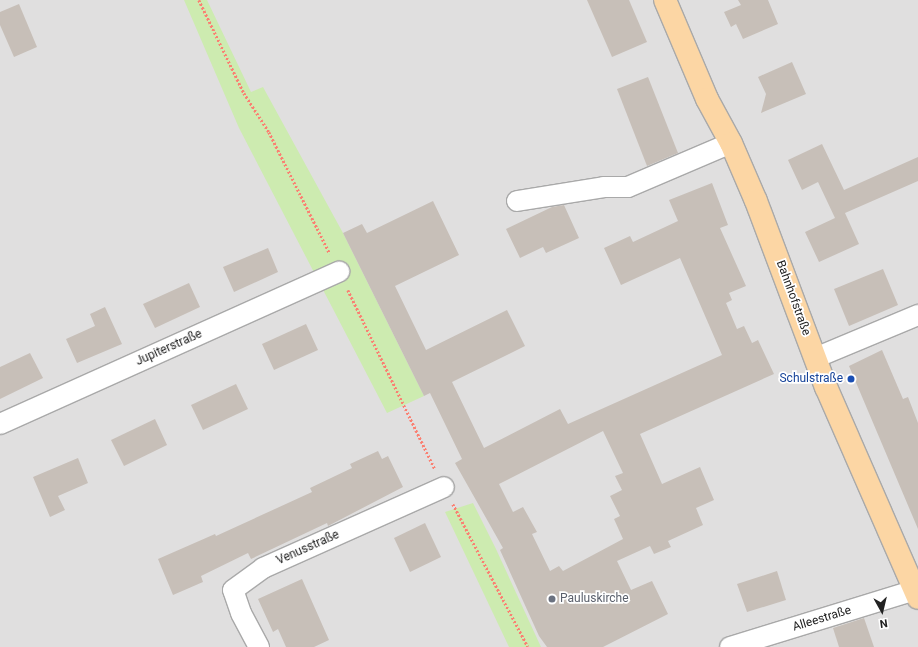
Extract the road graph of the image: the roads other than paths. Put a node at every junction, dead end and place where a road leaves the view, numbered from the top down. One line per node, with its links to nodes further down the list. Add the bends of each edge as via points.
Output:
1 (665, 0): 2 (main road, Bahnhofstraße, via 707,99)
2 (731, 143): 3 (street, via 628,187 604,187); 6 (main road, Bahnhofstraße, via 756,201)
3 (517, 201)
4 (339, 272): 7 (street, Jupiterstraße)
5 (918, 315): 6 (street)
6 (815, 358): 9 (main road, Bahnhofstraße)
7 (0, 424)
8 (444, 486): 10 (street, Venusstraße, via 263,568 233,590)
9 (916, 594): 11 (street, Alleestraße)
10 (259, 647)
11 (730, 647)

